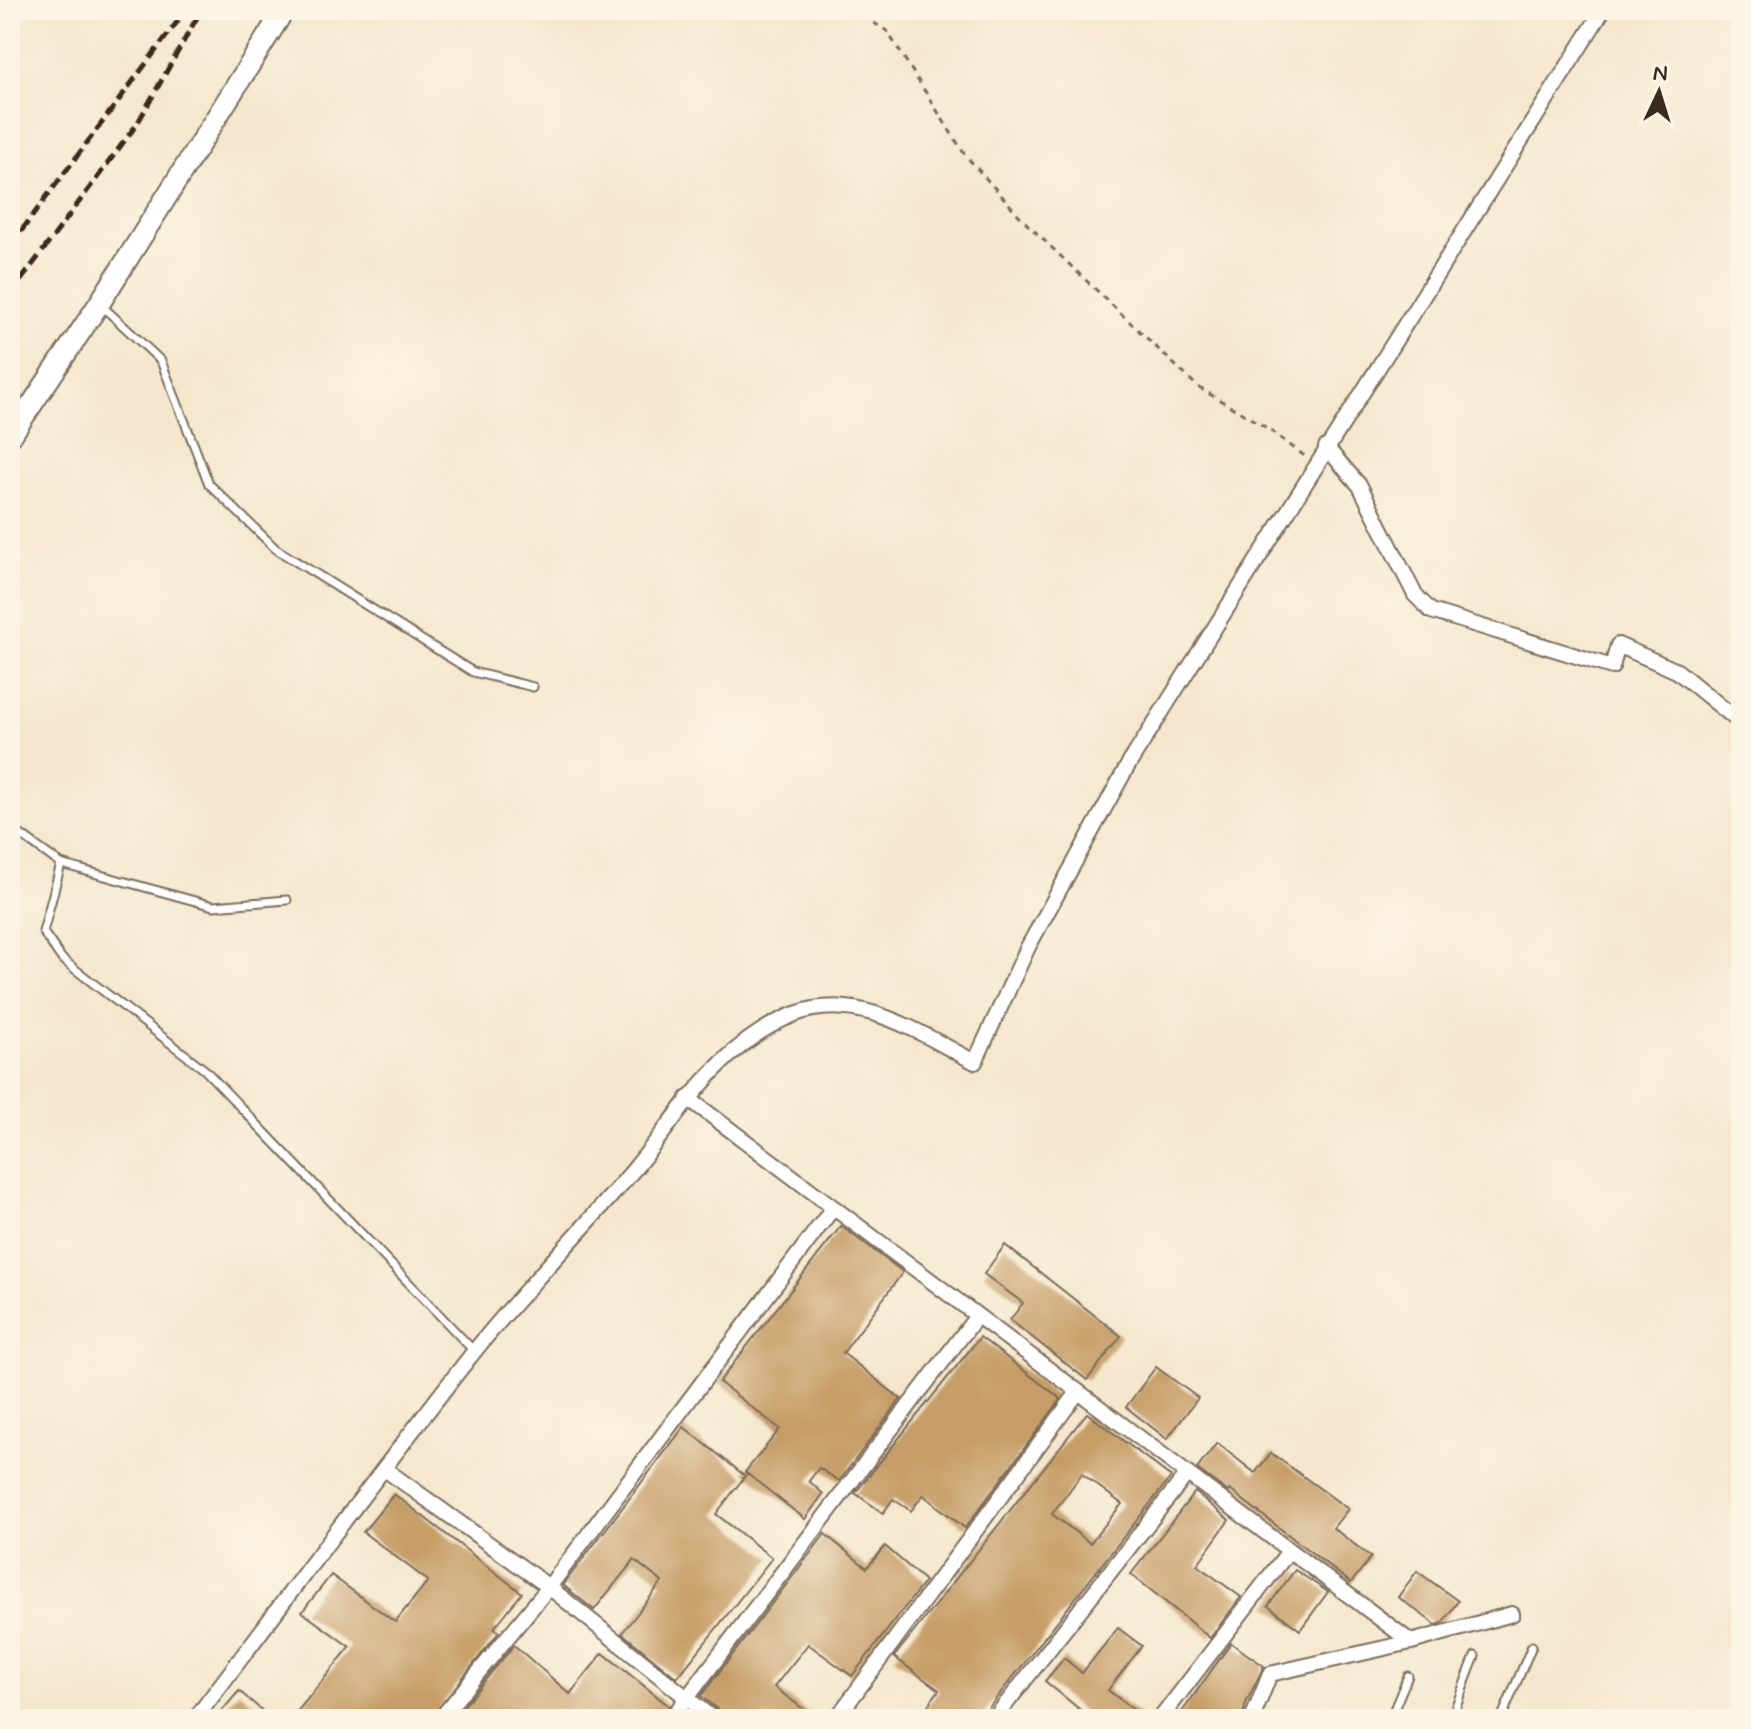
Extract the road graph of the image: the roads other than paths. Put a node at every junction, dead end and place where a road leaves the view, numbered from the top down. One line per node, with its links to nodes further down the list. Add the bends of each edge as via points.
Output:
1 (284, 10): 3 (main road)
2 (1603, 10): 5 (street)
3 (99, 304): 4 (main road); 6 (lane, via 161,361 209,484 276,549 473,672)
4 (10, 437)
5 (1326, 447): 7 (street, via 1360,486 1415,595 1431,611 1612,667 1618,645 1677,671); 11 (street, via 1127,767 1028,947 975,1062 884,1015 845,1006 797,1013 739,1044)
6 (533, 687)
7 (1741, 723)
8 (10, 831): 9 (lane)
9 (61, 864): 10 (lane, via 213,906); 14 (lane, via 43,932 62,959 205,1070)
10 (287, 900)
11 (688, 1098): 12 (street); 14 (street, via 633,1171)
12 (833, 1208): 13 (street); 19 (street)
13 (977, 1316): 15 (street); 25 (street)
14 (474, 1352): 16 (street)
15 (1078, 1392): 17 (street); 30 (street)
16 (386, 1470): 19 (street); 26 (street)
17 (1187, 1474): 18 (street); 31 (street)
18 (1289, 1551): 21 (street); 32 (street)
19 (549, 1587): 25 (street); 27 (street)
20 (1512, 1614): 21 (street)
21 (1411, 1642): 33 (street, via 1270,1674)
22 (1532, 1646): 36 (lane)
23 (1475, 1656): 35 (lane)
24 (1408, 1676): 34 (lane)
25 (688, 1699): 28 (street); 29 (street)
26 (195, 1719)
27 (440, 1719)
28 (671, 1719)
29 (713, 1719)
30 (836, 1719)
31 (994, 1719)
32 (1160, 1719)
33 (1252, 1719)
34 (1390, 1719)
35 (1451, 1719)
36 (1501, 1719)

